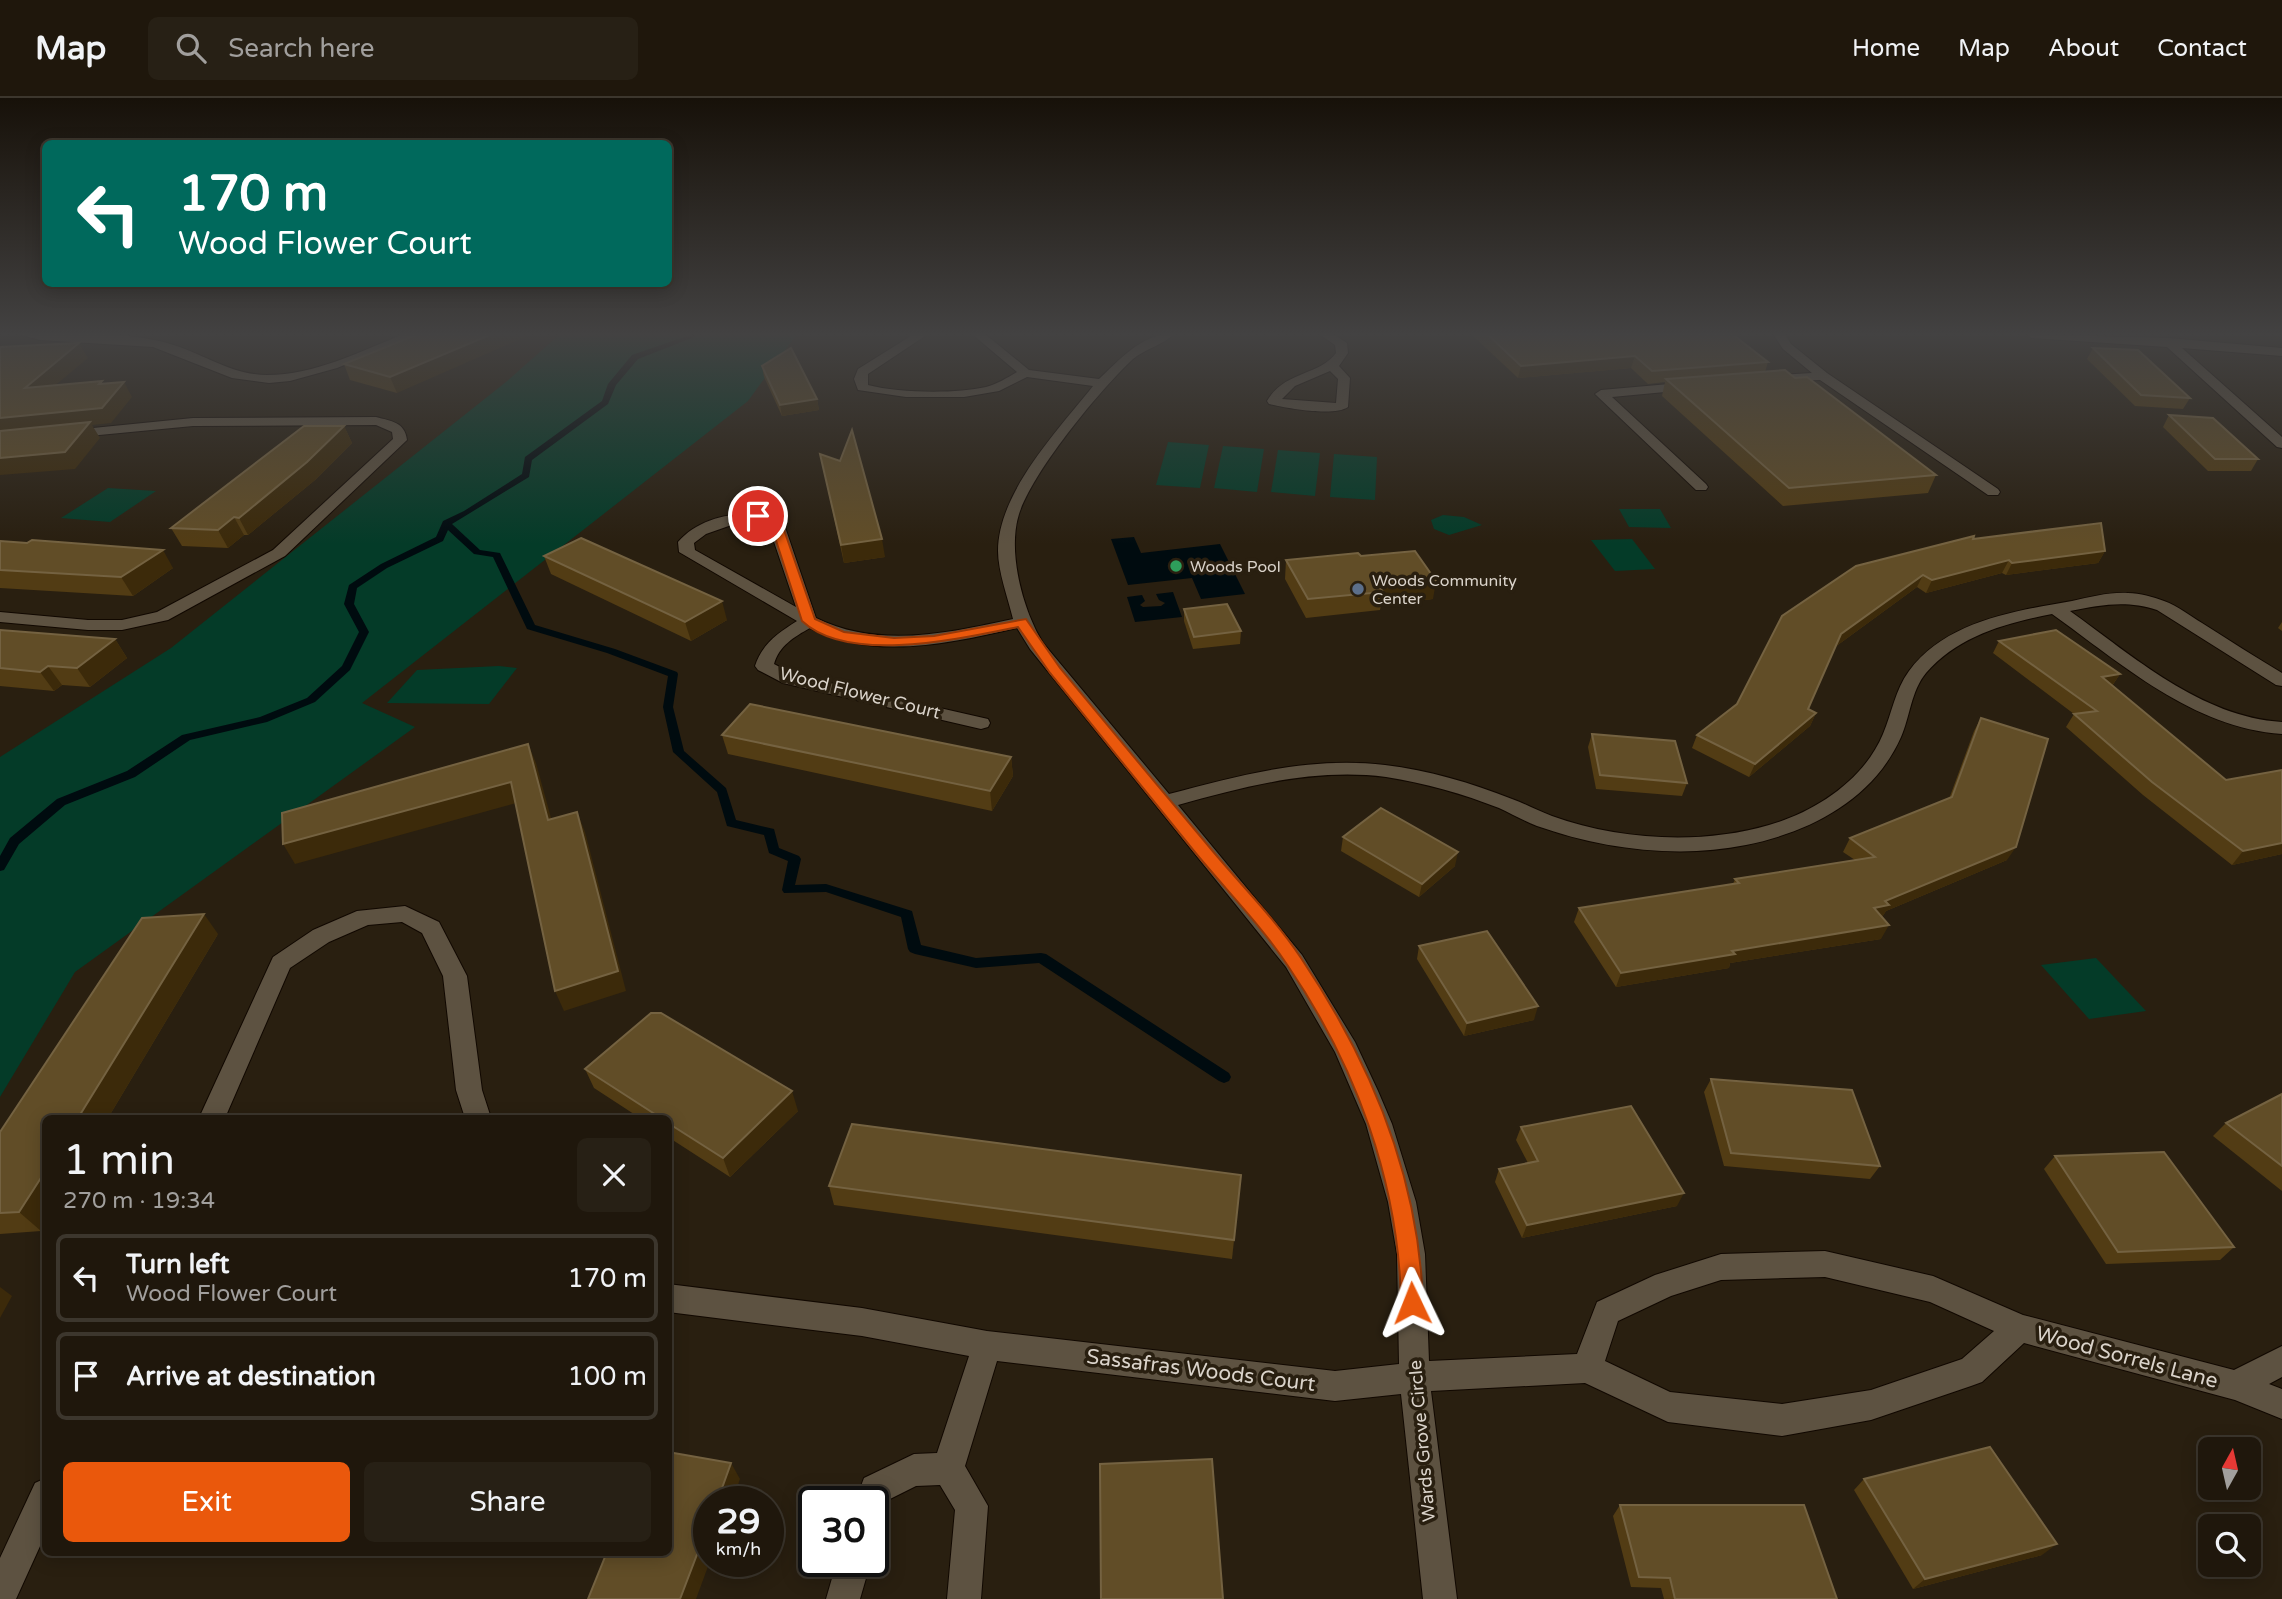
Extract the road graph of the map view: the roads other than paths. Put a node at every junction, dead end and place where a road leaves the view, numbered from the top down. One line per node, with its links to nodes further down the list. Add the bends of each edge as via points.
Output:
1 (1086, 404): 14 (street, Wards Grove Circle, via 1038,466 1012,514 1006,551)
2 (1290, 404): 3 (street)
3 (1343, 404)
4 (1612, 404): 9 (street)
5 (1864, 404): 10 (street)
6 (2237, 404): 8 (street)
7 (56, 436): 12 (street, via 193,422 376,421 392,425 400,440 279,553 162,616 122,625)
8 (2282, 444)
9 (1701, 487)
10 (1993, 492)
11 (2055, 608): 15 (street, via 2110,598 2144,600 2187,620); 17 (street, via 2192,702 2227,720); 18 (street, via 1989,625 1936,654 1907,688 1891,738 1876,765 1819,813 1770,832 1711,842 1629,840 1544,820 1430,780 1343,768 1272,773)
12 (0, 617)
13 (809, 621): 13 (street, via 772,520 742,516 701,531 686,542 687,552); 14 (street, via 842,636 894,642 934,640); 16 (street, Wood Flower Court, via 771,648 764,666 789,679)
14 (1022, 622): 18 (street, Wards Grove Circle, via 1055,671)
15 (2282, 681)
16 (981, 723)
17 (2282, 729)
18 (1164, 802): 26 (street, Wards Grove Circle, via 1294,961 1346,1049 1379,1124 1402,1202 1411,1254)
19 (213, 1115): 20 (street, via 281,963 321,936 365,917 405,914 431,928 455,975)
20 (477, 1115)
21 (672, 1298): 23 (street, Sassafras Woods Court, via 862,1322)
22 (2020, 1328): 25 (street, Wood Sorrels Lane, via 1971,1371 1871,1405 1782,1420 1668,1407); 25 (street, Wood Sorrels Lane, via 1933,1289 1825,1264 1721,1267 1665,1284 1607,1311); 27 (street, Wood Sorrels Lane)
23 (987, 1345): 26 (street, Sassafras Woods Court, via 1335,1386); 29 (street)
24 (2282, 1361): 27 (street, Wood Sorrels Lane)
25 (1587, 1368): 26 (street, Wood Sorrels Lane)
26 (1414, 1377): 36 (street, Wards Grove Circle)
27 (2235, 1385): 28 (street, Wood Sorrels Lane)
28 (2282, 1404)
29 (948, 1469): 30 (street, via 914,1470); 35 (street, via 972,1506)
30 (881, 1486)
31 (42, 1503): 33 (street)
32 (849, 1577): 34 (street)
33 (0, 1596)
34 (843, 1599)
35 (964, 1599)
36 (1440, 1599)

